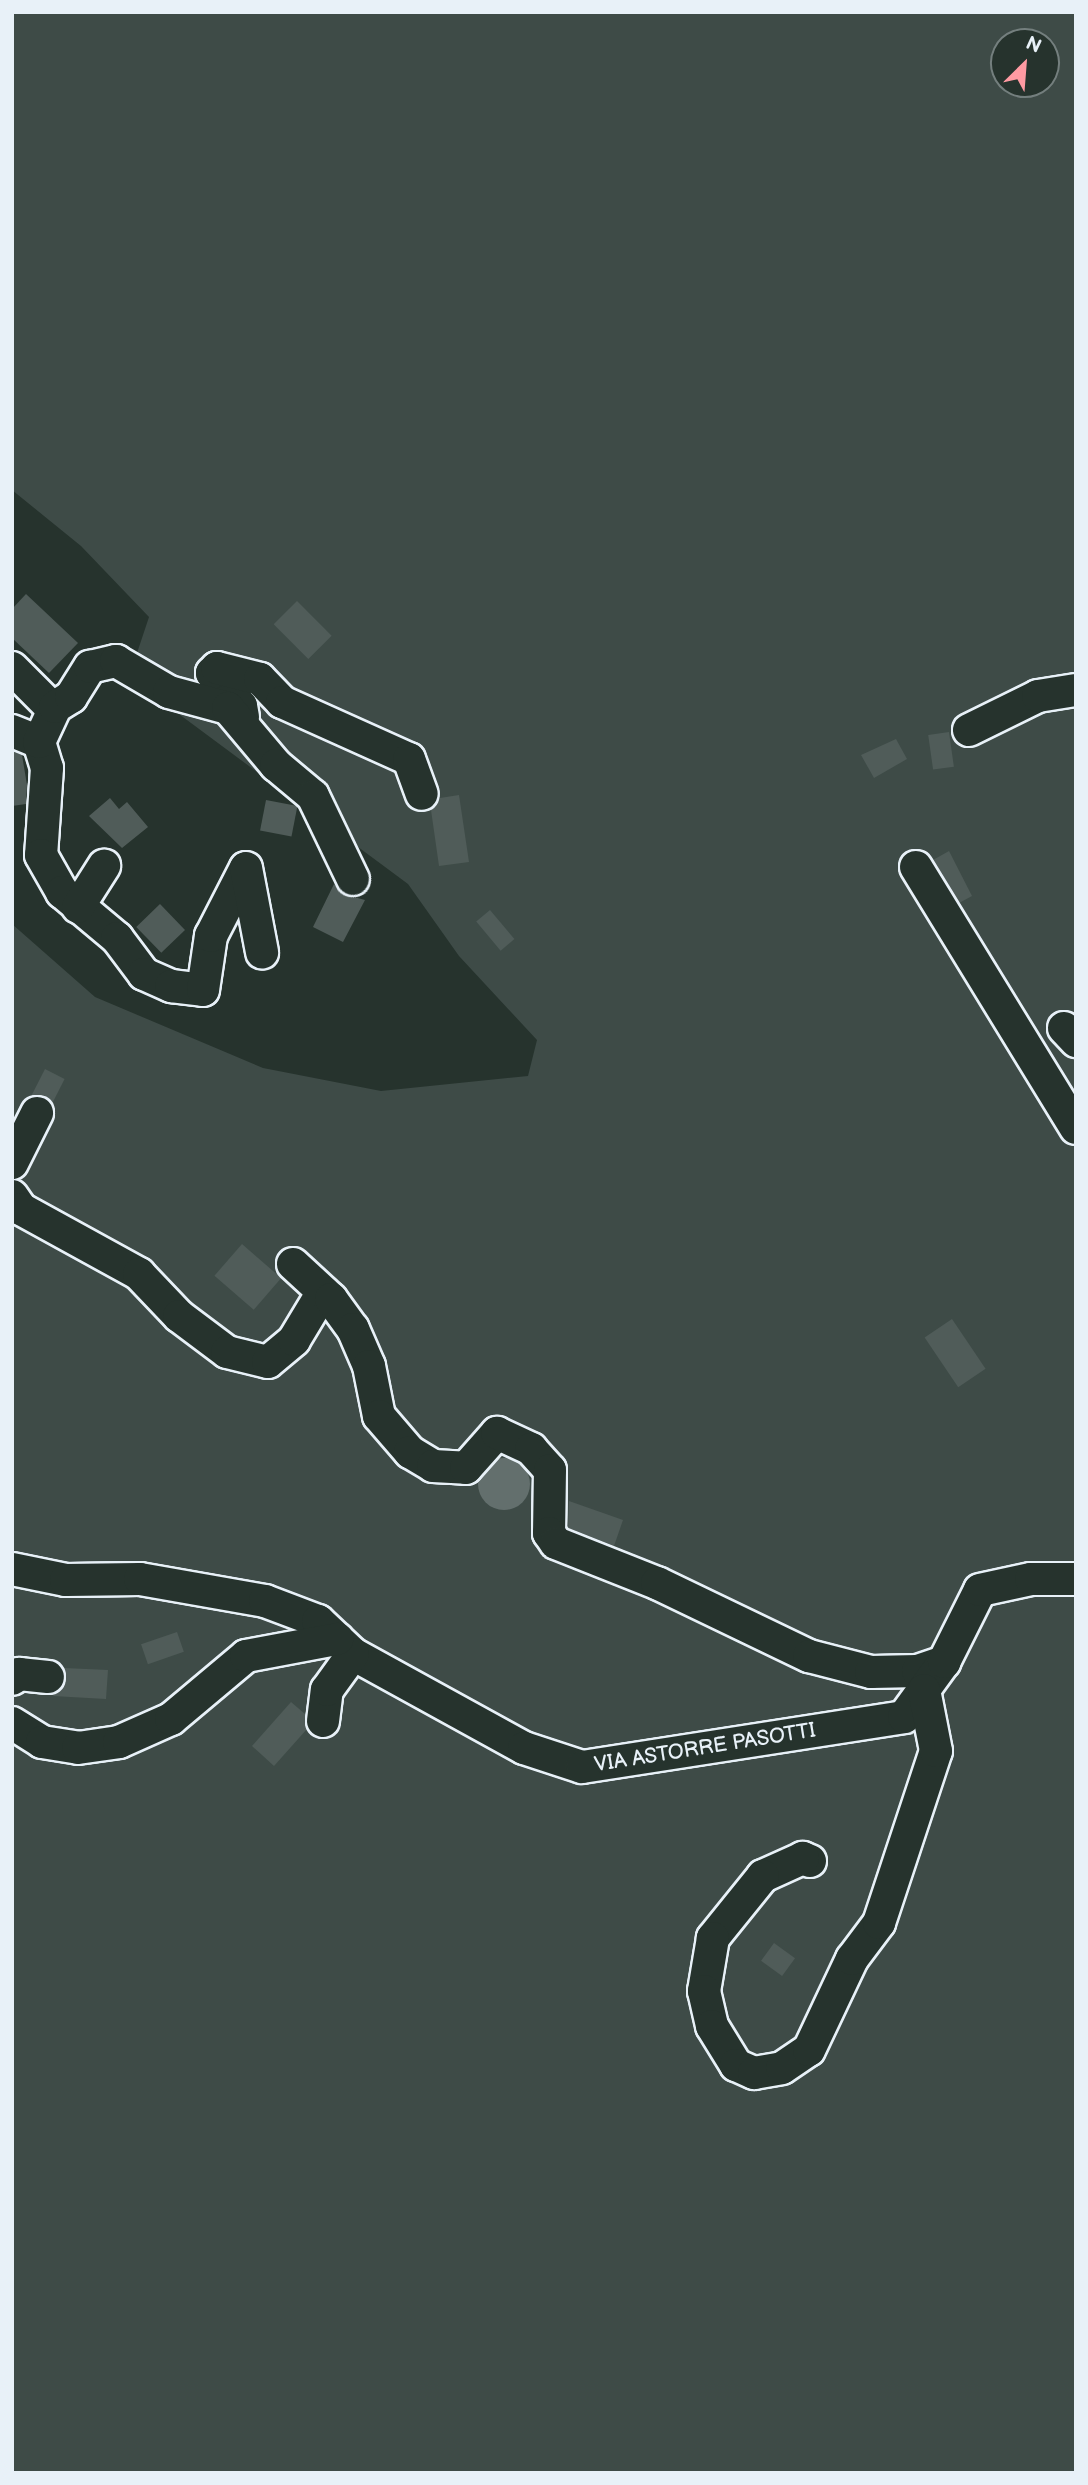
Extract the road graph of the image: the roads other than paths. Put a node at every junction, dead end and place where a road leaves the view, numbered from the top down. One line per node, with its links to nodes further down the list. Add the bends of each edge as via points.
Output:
1 (12, 668): 3 (street)
2 (1076, 690): 6 (street, via 1038,696)
3 (48, 704)
4 (12, 708): 7 (street)
5 (246, 729): 7 (street, via 228,708 169,692 116,661 90,667 71,696); 8 (street, via 241,706 212,673 217,667 260,679 282,702 410,759); 11 (street, via 305,787)
6 (969, 730)
7 (26, 736): 12 (street, via 47,768 41,855 62,892)
8 (422, 794)
9 (104, 866): 12 (street)
10 (916, 867): 15 (street)
11 (353, 879)
12 (78, 907): 13 (street, via 117,938 144,974 193,992 203,990 211,936 246,868)
13 (262, 952)
14 (37, 1113): 16 (street)
15 (1076, 1128)
16 (12, 1163)
17 (12, 1196): 19 (street, via 21,1209 139,1274 179,1316 227,1352 268,1362 294,1340)
18 (293, 1264): 19 (street)
19 (323, 1292): 23 (street, via 367,1358 379,1416 410,1452 433,1465 466,1468 497,1433 531,1449 550,1470 549,1533 556,1543 657,1583 809,1656 871,1672 918,1671)
20 (12, 1569): 22 (street, VIA ASTORRE PASOTTI, via 66,1580 140,1579 265,1601 318,1621)
21 (1076, 1579): 23 (street, VIA ASTORRE PASOTTI, via 1031,1579 980,1590)
22 (345, 1647): 26 (street, VIA ASTORRE PASOTTI, via 524,1748 582,1767 904,1717); 27 (street, via 327,1690); 28 (street, via 246,1656 171,1718 119,1742 78,1748 42,1742)
23 (944, 1662): 26 (street, VIA ASTORRE PASOTTI)
24 (48, 1677): 25 (street, via 19,1674)
25 (12, 1679)
26 (924, 1690): 29 (street, via 936,1751 879,1923 852,1959 810,2050 782,2068 754,2073 736,2066 712,2026 704,1991 713,1938 763,1876 803,1858)
27 (323, 1721)
28 (12, 1723)
29 (810, 1861)

